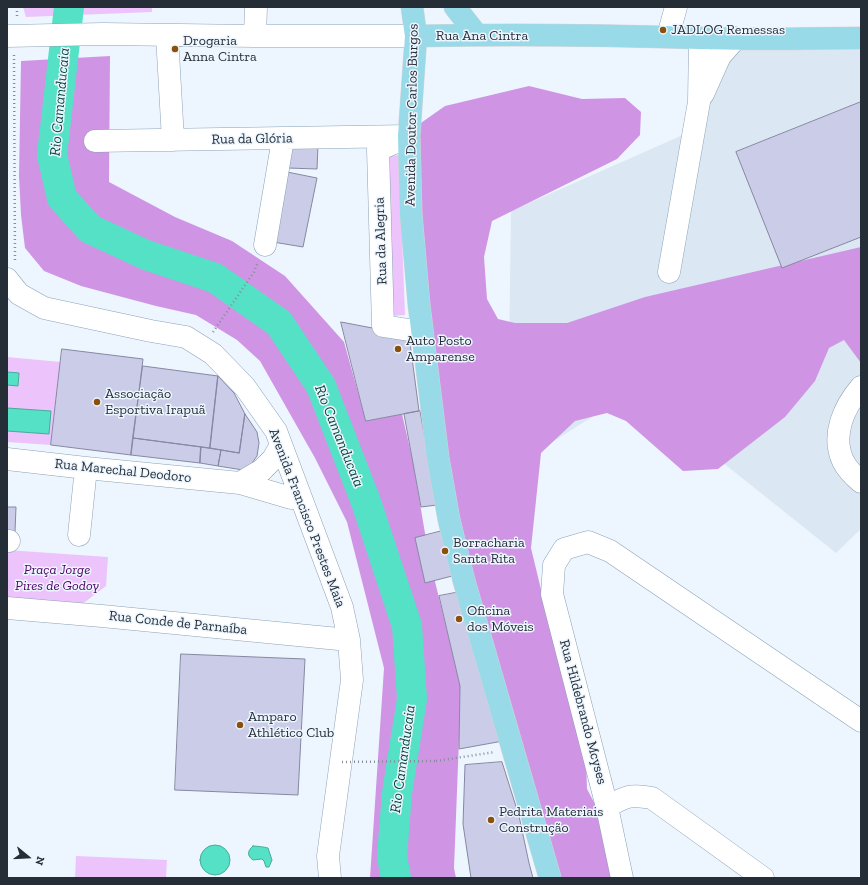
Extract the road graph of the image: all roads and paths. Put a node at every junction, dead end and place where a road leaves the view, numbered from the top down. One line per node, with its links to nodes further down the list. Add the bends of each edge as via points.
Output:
1 (256, 7): 9 (street)
2 (412, 7): 10 (main road, Avenida Doutor Carlos Burgos)
3 (424, 7): 10 (main road)
4 (455, 7): 7 (main road)
5 (676, 7): 11 (street)
6 (168, 35): 8 (street, Rua Ana Cintra); 9 (street, Rua Ana Cintra); 19 (street)
7 (477, 35): 10 (main road, Rua Ana Cintra); 11 (main road, Rua Ana Cintra)
8 (14, 36)
9 (255, 36): 10 (street, Rua Ana Cintra)
10 (416, 36): 17 (main road, Avenida Doutor Carlos Burgos)
11 (668, 36): 12 (main road, Rua Ana Cintra)
12 (700, 38): 13 (main road, Rua Ana Cintra); 16 (street)
13 (736, 38): 14 (main road, Rua Ana Cintra); 16 (street, via 720,56)
14 (861, 38)
15 (14, 60): 22 (path)
16 (699, 102): 24 (street)
17 (409, 136): 18 (street, Rua da Glória); 25 (main road, Avenida Doutor Carlos Burgos, via 411,214); 25 (street, Rua da Alegria, via 378,150 383,326)
18 (283, 139): 19 (street, Rua da Glória); 21 (street)
19 (173, 140): 20 (street, Rua da Glória)
20 (95, 141)
21 (265, 245)
22 (11, 272): 28 (street, Avenida Francisco Prestes Maia, via 19,294 44,308 186,337 213,354 245,387 276,431)
23 (254, 272): 26 (path)
24 (669, 272)
25 (422, 332): 38 (main road, Avenida Doutor Carlos Burgos, via 448,520)
26 (212, 334)
27 (861, 387): 31 (street, via 841,420 837,439 843,461)
28 (281, 445): 32 (street, via 273,459 262,470); 33 (street, Avenida Francisco Prestes Maia)
29 (7, 459): 30 (street, Rua Marechal Deodoro)
30 (86, 468): 32 (street, Rua Marechal Deodoro); 34 (street)
31 (861, 482)
32 (240, 483): 33 (street, Rua Marechal Deodoro, via 291,498)
33 (301, 498): 36 (street, Avenida Francisco Prestes Maia, via 342,607)
34 (79, 535)
35 (7, 608): 36 (street, Rua Conde de Parnaíba)
36 (349, 640): 43 (street, Avenida Francisco Prestes Maia, via 352,680 328,856)
37 (861, 722): 42 (street, Rua Hildebrando Mcyses, via 610,551 588,542 564,549 554,565 552,594)
38 (513, 749): 40 (path, bridge, via 436,761); 44 (main road, Avenida Doutor Carlos Burgos)
39 (354, 761): 41 (path)
40 (342, 762)
41 (353, 769)
42 (607, 807): 45 (street, Rua Hildebrando Mcyses); 46 (street, via 621,799 636,795 652,798)
43 (330, 878)
44 (550, 878)
45 (622, 878)
46 (763, 878)

